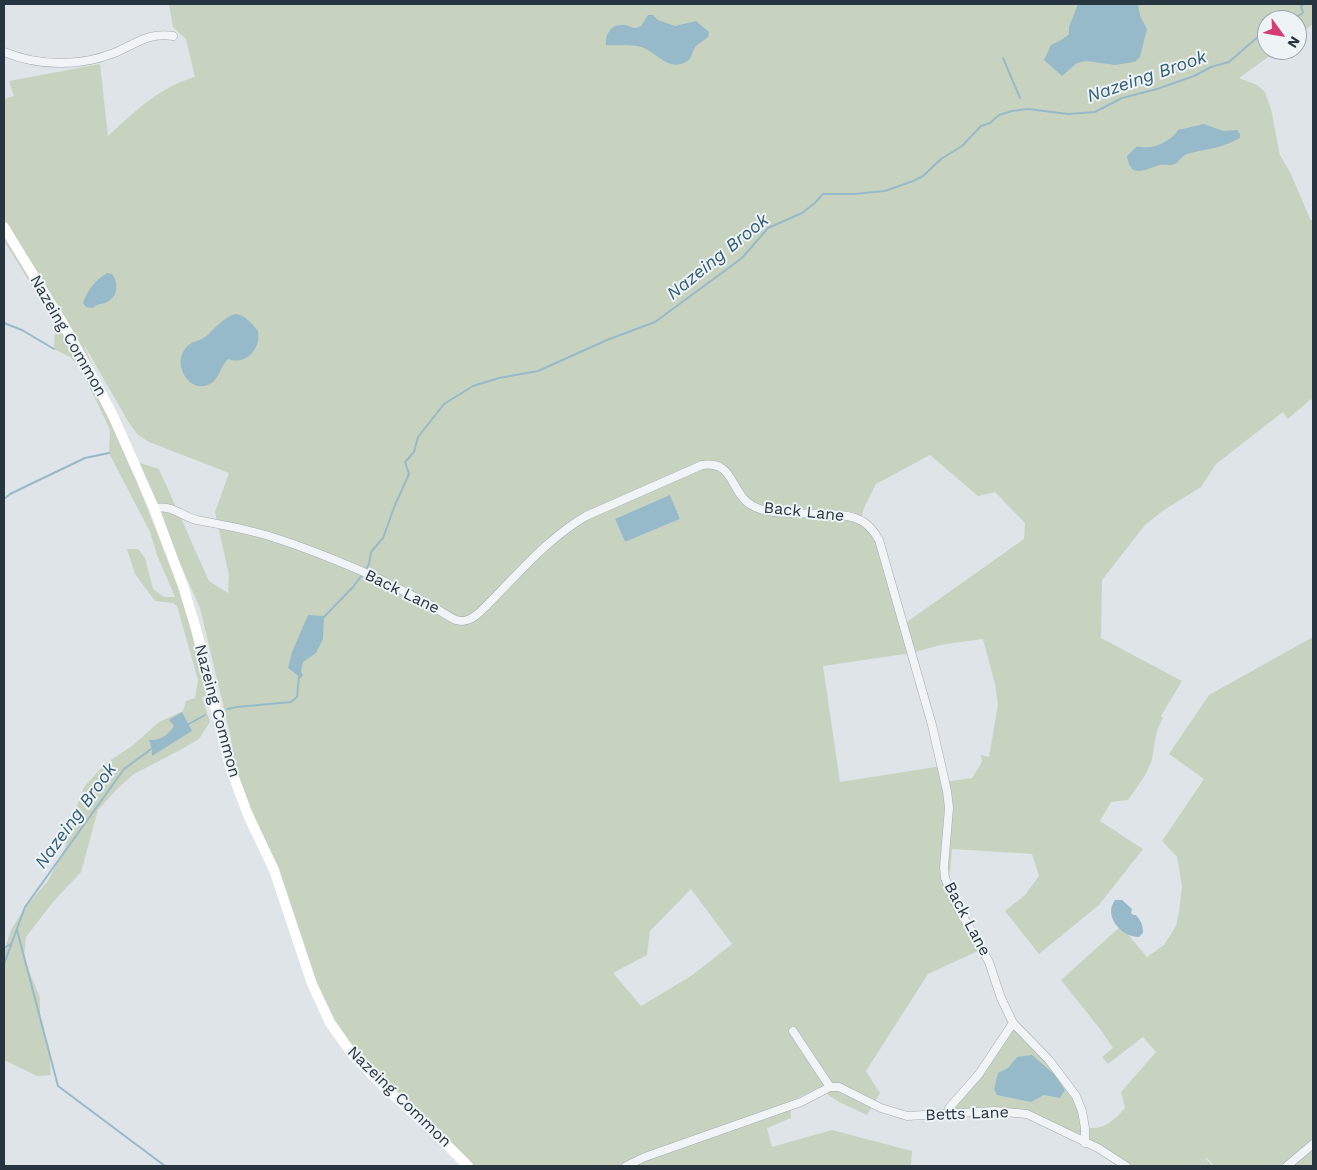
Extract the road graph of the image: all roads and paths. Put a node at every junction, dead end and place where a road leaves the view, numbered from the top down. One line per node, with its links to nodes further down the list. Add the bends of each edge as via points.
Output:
1 (173, 36): 2 (street, via 153,36 116,53 77,62 36,62)
2 (4, 52)
3 (4, 227): 4 (street, Nazeing Common, via 97,385)
4 (154, 508): 5 (street, Back Lane, via 172,508 189,518 271,536 316,552 463,621 480,612 570,526 702,466 720,466 744,499 763,510 838,515 864,522 879,540 934,729 949,808 945,878 957,906 990,962 1001,998); 11 (street, Nazeing Common, via 196,629 230,768 274,870 322,1007 353,1054 380,1084)
5 (1014, 1022): 8 (street, via 979,1074 949,1108); 9 (street, Back Lane, via 1076,1096 1082,1111)
6 (793, 1031): 7 (street)
7 (830, 1087): 8 (street, Betts Lane, via 839,1087 900,1115); 12 (street, via 801,1102)
8 (949, 1114): 9 (street, Betts Lane, via 1027,1114)
9 (1085, 1142): 13 (street, Betts Lane)
10 (1313, 1144): 14 (street)
11 (468, 1166)
12 (626, 1166)
13 (1126, 1166)
14 (1286, 1166)

